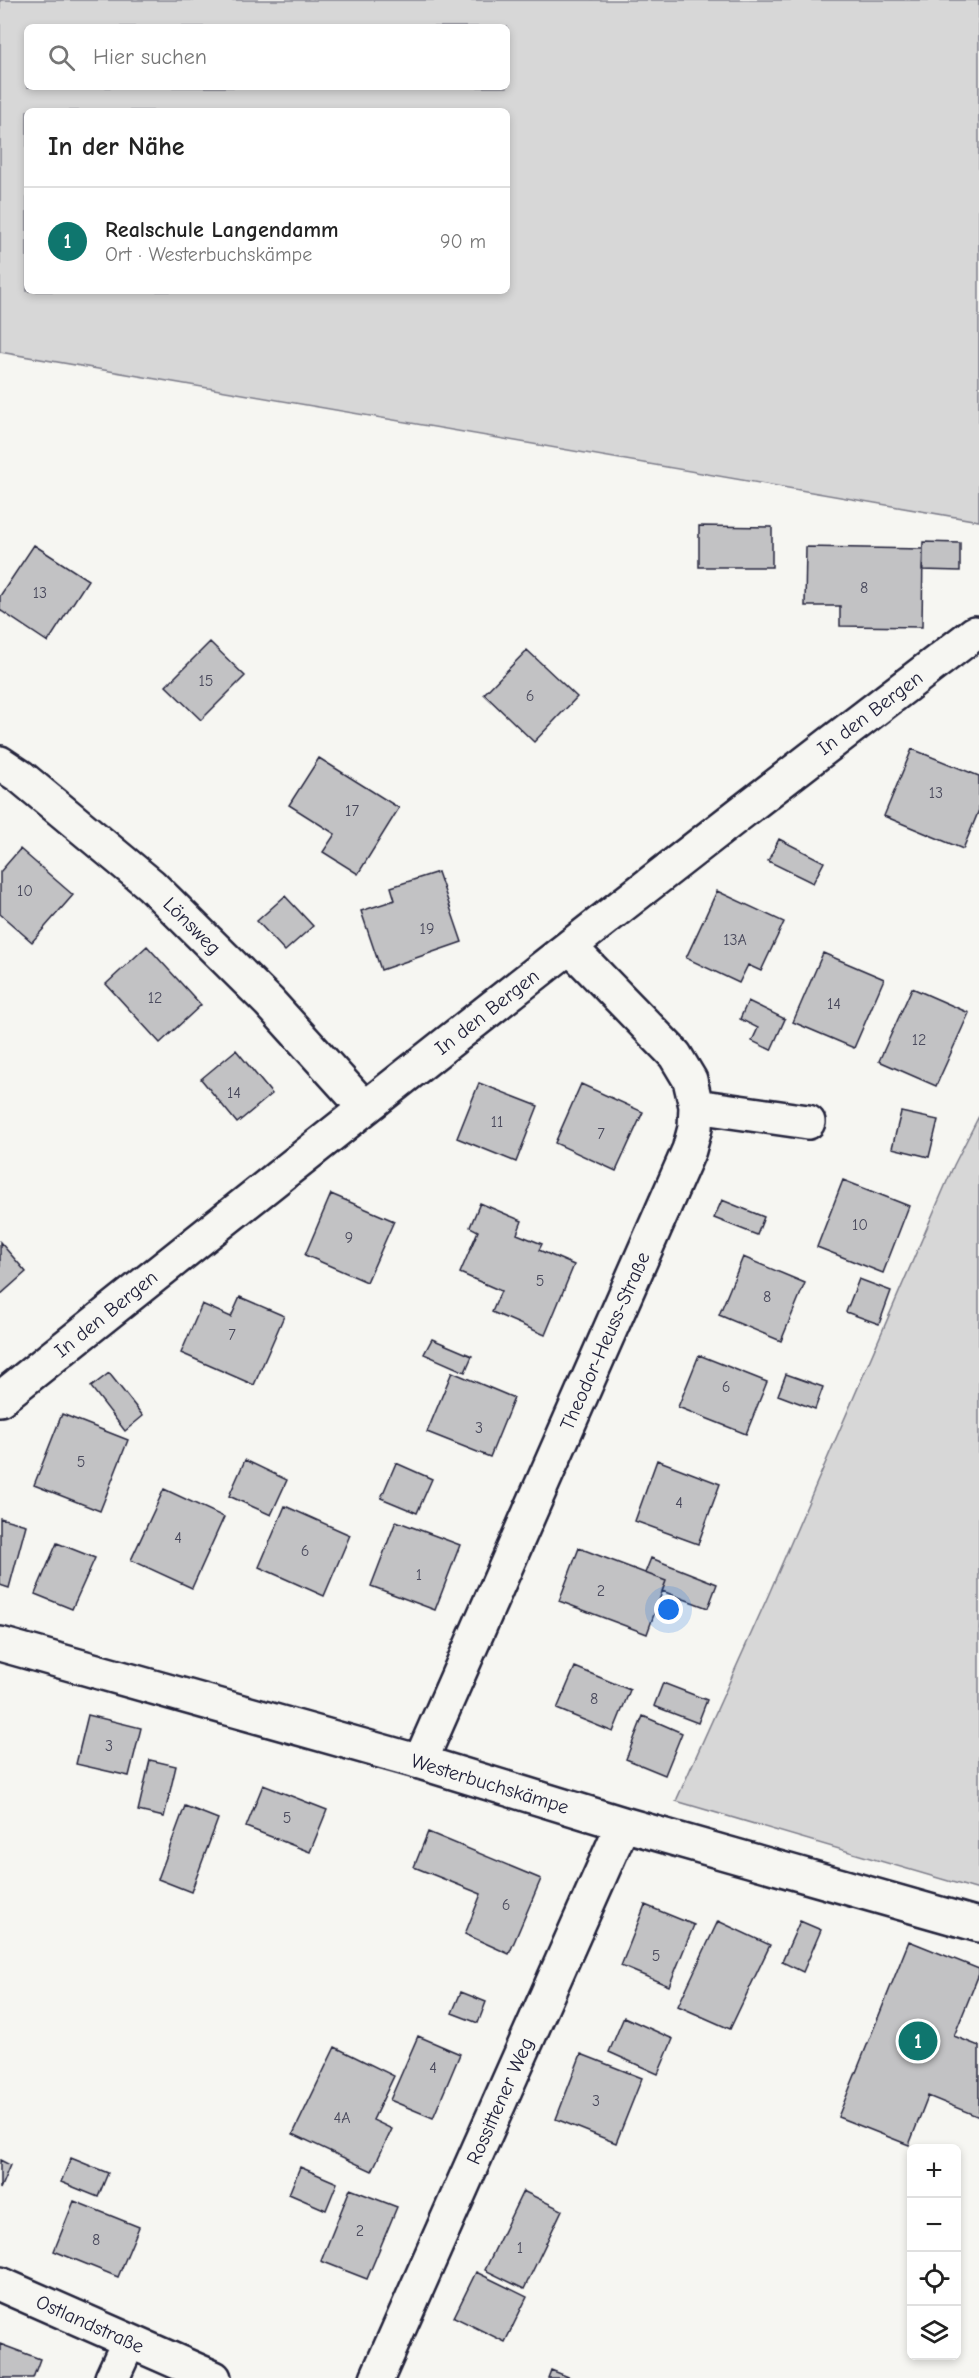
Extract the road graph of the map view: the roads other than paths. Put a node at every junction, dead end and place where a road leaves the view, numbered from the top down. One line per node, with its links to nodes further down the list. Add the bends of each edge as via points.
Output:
1 (979, 634): 3 (street, In den Bergen, via 975,633 825,747)
2 (0, 763): 5 (street, Lönsweg, via 151,885 269,1002)
3 (570, 947): 4 (street, Theodor-Heuss-Straße, via 675,1055 690,1080); 5 (street, In den Bergen)
4 (696, 1106): 6 (street); 9 (street, Theodor-Heuss-Straße, via 689,1150)
5 (365, 1108): 7 (street, In den Bergen)
6 (808, 1122)
7 (0, 1399)
8 (0, 1644): 9 (street, Westerbuchskämpe)
9 (420, 1762): 10 (street, Westerbuchskämpe)
10 (623, 1824): 11 (street, Westerbuchskämpe); 16 (street, Rossittener Weg)
11 (979, 1925)
12 (0, 2284): 13 (street, Ostlandstraße)
13 (129, 2341): 14 (street); 15 (street, Ostlandstraße)
14 (112, 2378)
15 (214, 2378)
16 (377, 2378)

